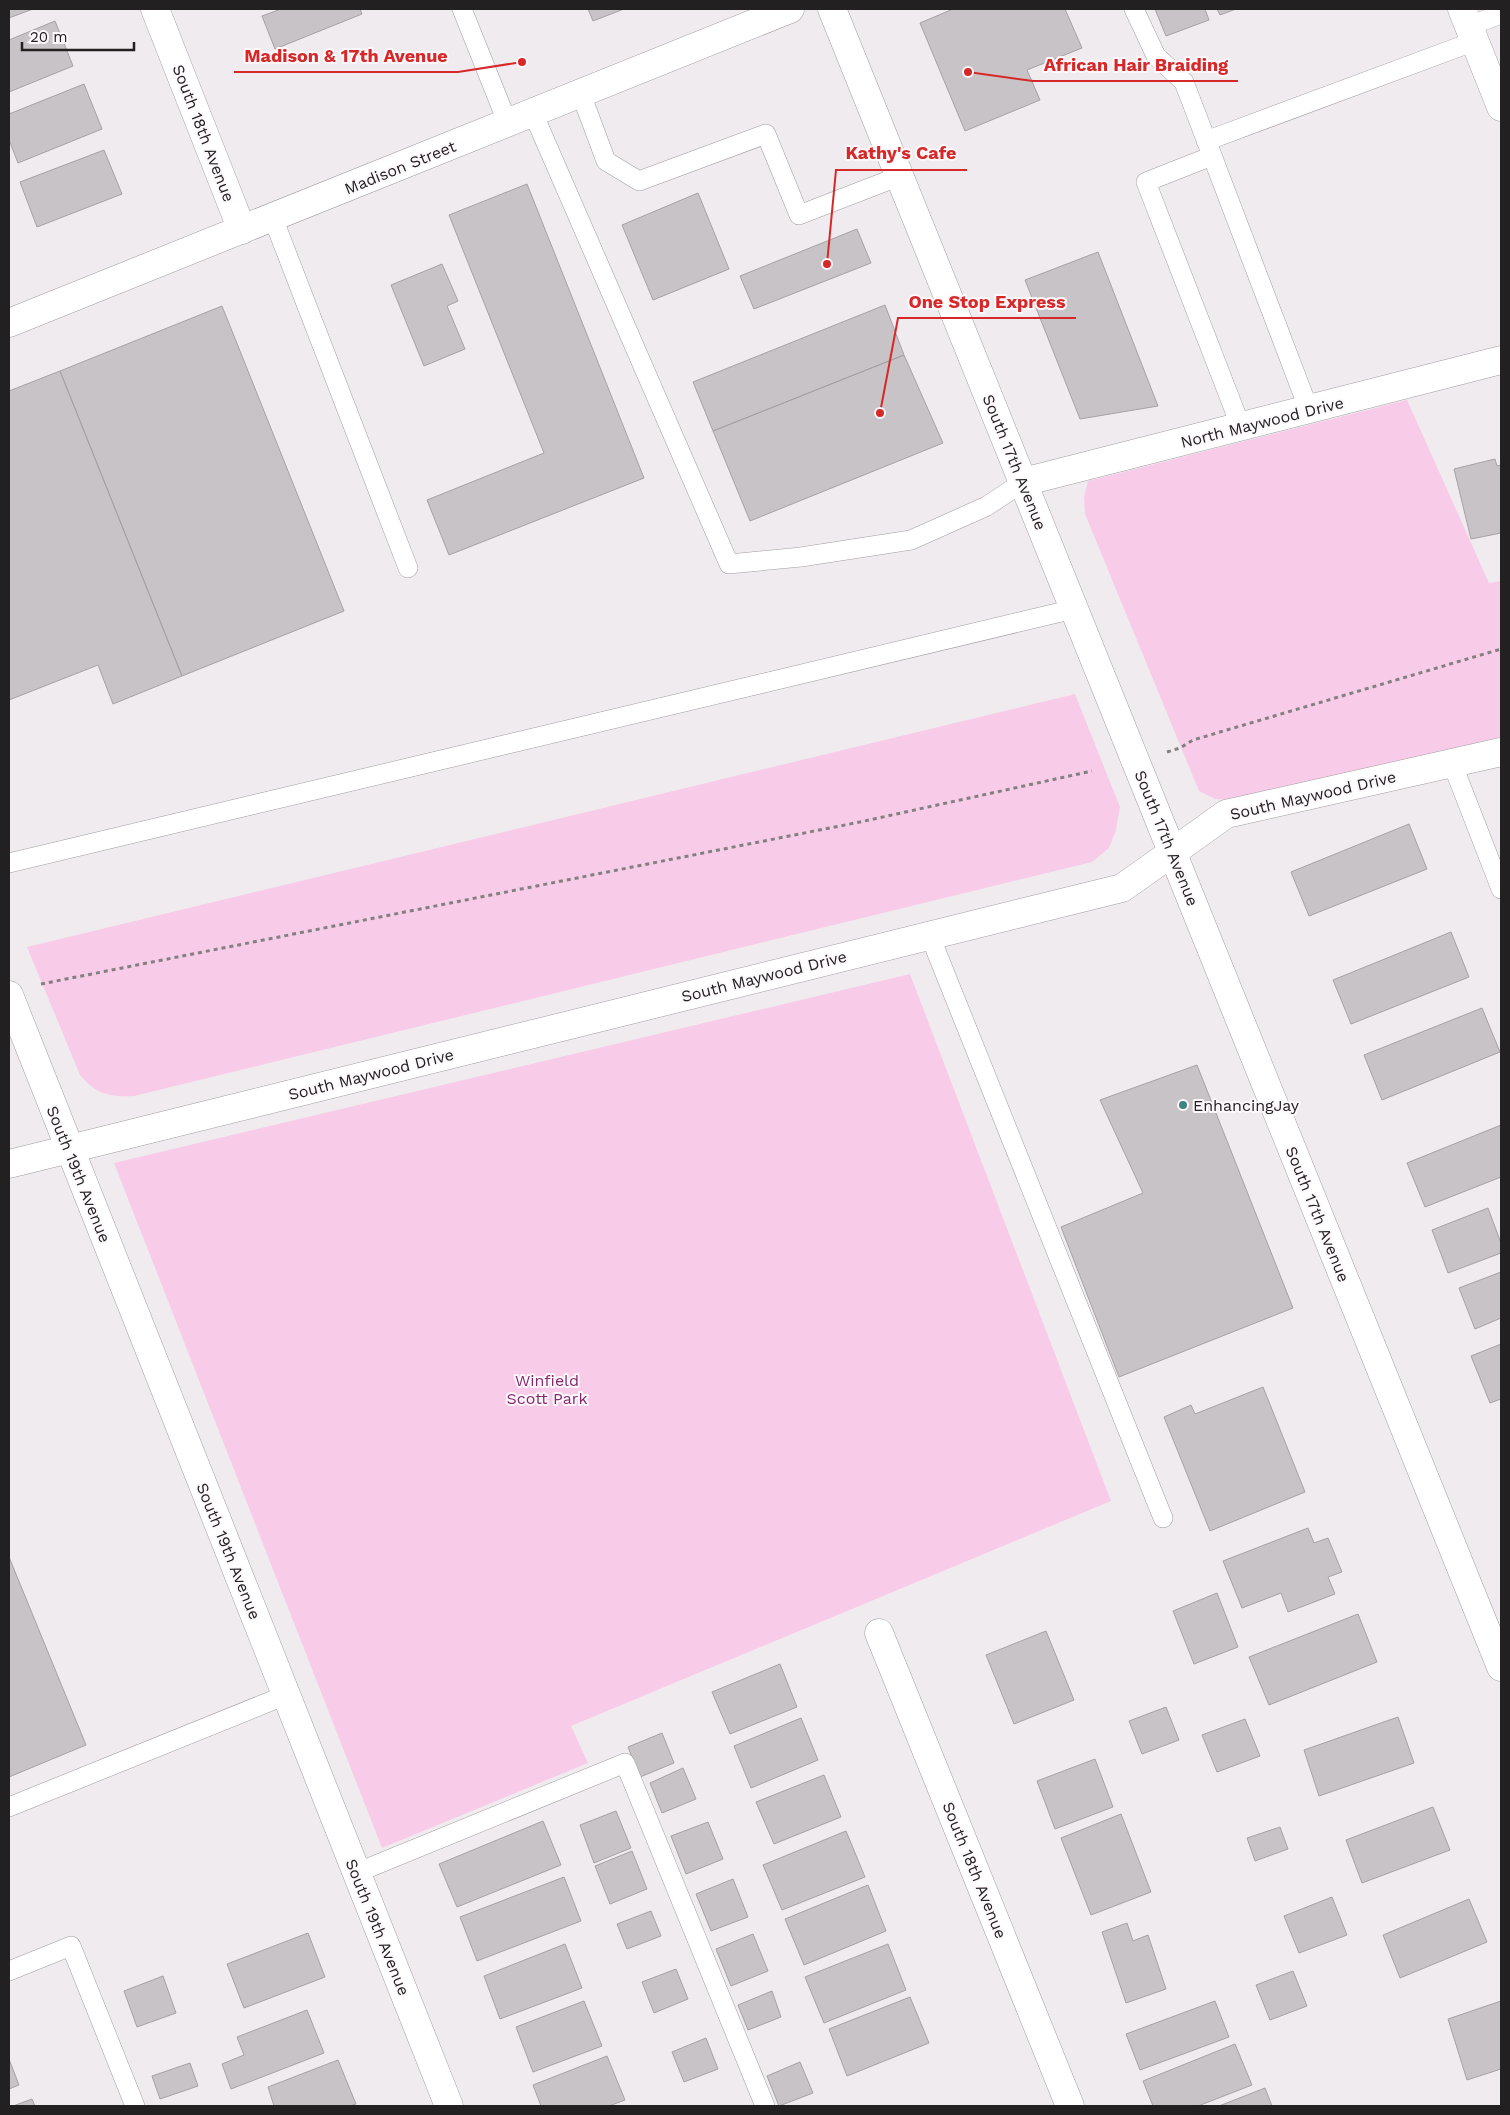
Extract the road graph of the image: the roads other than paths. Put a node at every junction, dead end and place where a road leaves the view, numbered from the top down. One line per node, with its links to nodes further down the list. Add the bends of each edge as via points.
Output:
1 (155, 9): 14 (street, South 18th Avenue)
2 (462, 9): 10 (lane)
3 (832, 9): 12 (street, South 17th Avenue)
4 (1134, 9): 11 (lane, via 1156,56 1184,82)
5 (774, 12): 8 (street, Madison Street)
6 (1501, 14): 7 (lane)
7 (1469, 25): 9 (street); 11 (lane)
8 (581, 94): 10 (street, Madison Street); 12 (lane, via 606,161 639,181 766,134 799,215)
9 (1501, 107)
10 (520, 118): 13 (street, Madison Street); 19 (lane, via 729,564 911,540 987,506)
11 (1209, 148): 17 (lane); 18 (lane, via 1146,182)
12 (900, 176): 19 (street, South 17th Avenue)
13 (273, 218): 14 (street, Madison Street); 20 (lane)
14 (242, 230): 15 (street, Madison Street)
15 (9, 323)
16 (1501, 360): 17 (street, North Maywood Drive)
17 (1308, 410): 18 (street, North Maywood Drive)
18 (1241, 427): 19 (street, North Maywood Drive)
19 (1023, 482): 21 (street, South 17th Avenue)
20 (408, 568)
21 (1074, 609): 24 (street, South 17th Avenue); 25 (lane)
22 (1501, 752): 23 (street, South Maywood Drive)
23 (1452, 763): 24 (street, South Maywood Drive, via 1226,814); 26 (lane)
24 (1173, 852): 27 (street, South Maywood Drive, via 1122,888); 33 (street, South 17th Avenue)
25 (9, 863)
26 (1501, 889)
27 (930, 936): 29 (street, South Maywood Drive); 31 (lane)
28 (9, 995): 29 (street, South 19th Avenue)
29 (69, 1149): 30 (street, South Maywood Drive); 34 (street, South 19th Avenue)
30 (9, 1164)
31 (1163, 1518)
32 (879, 1633): 41 (street, South 18th Avenue)
33 (1501, 1667)
34 (286, 1695): 35 (lane); 36 (street, South 19th Avenue)
35 (9, 1807)
36 (356, 1873): 39 (street, South 19th Avenue); 40 (lane, via 625,1763)
37 (9, 1971): 38 (lane, via 71,1946)
38 (135, 2106)
39 (449, 2106)
40 (765, 2106)
41 (1070, 2106)

